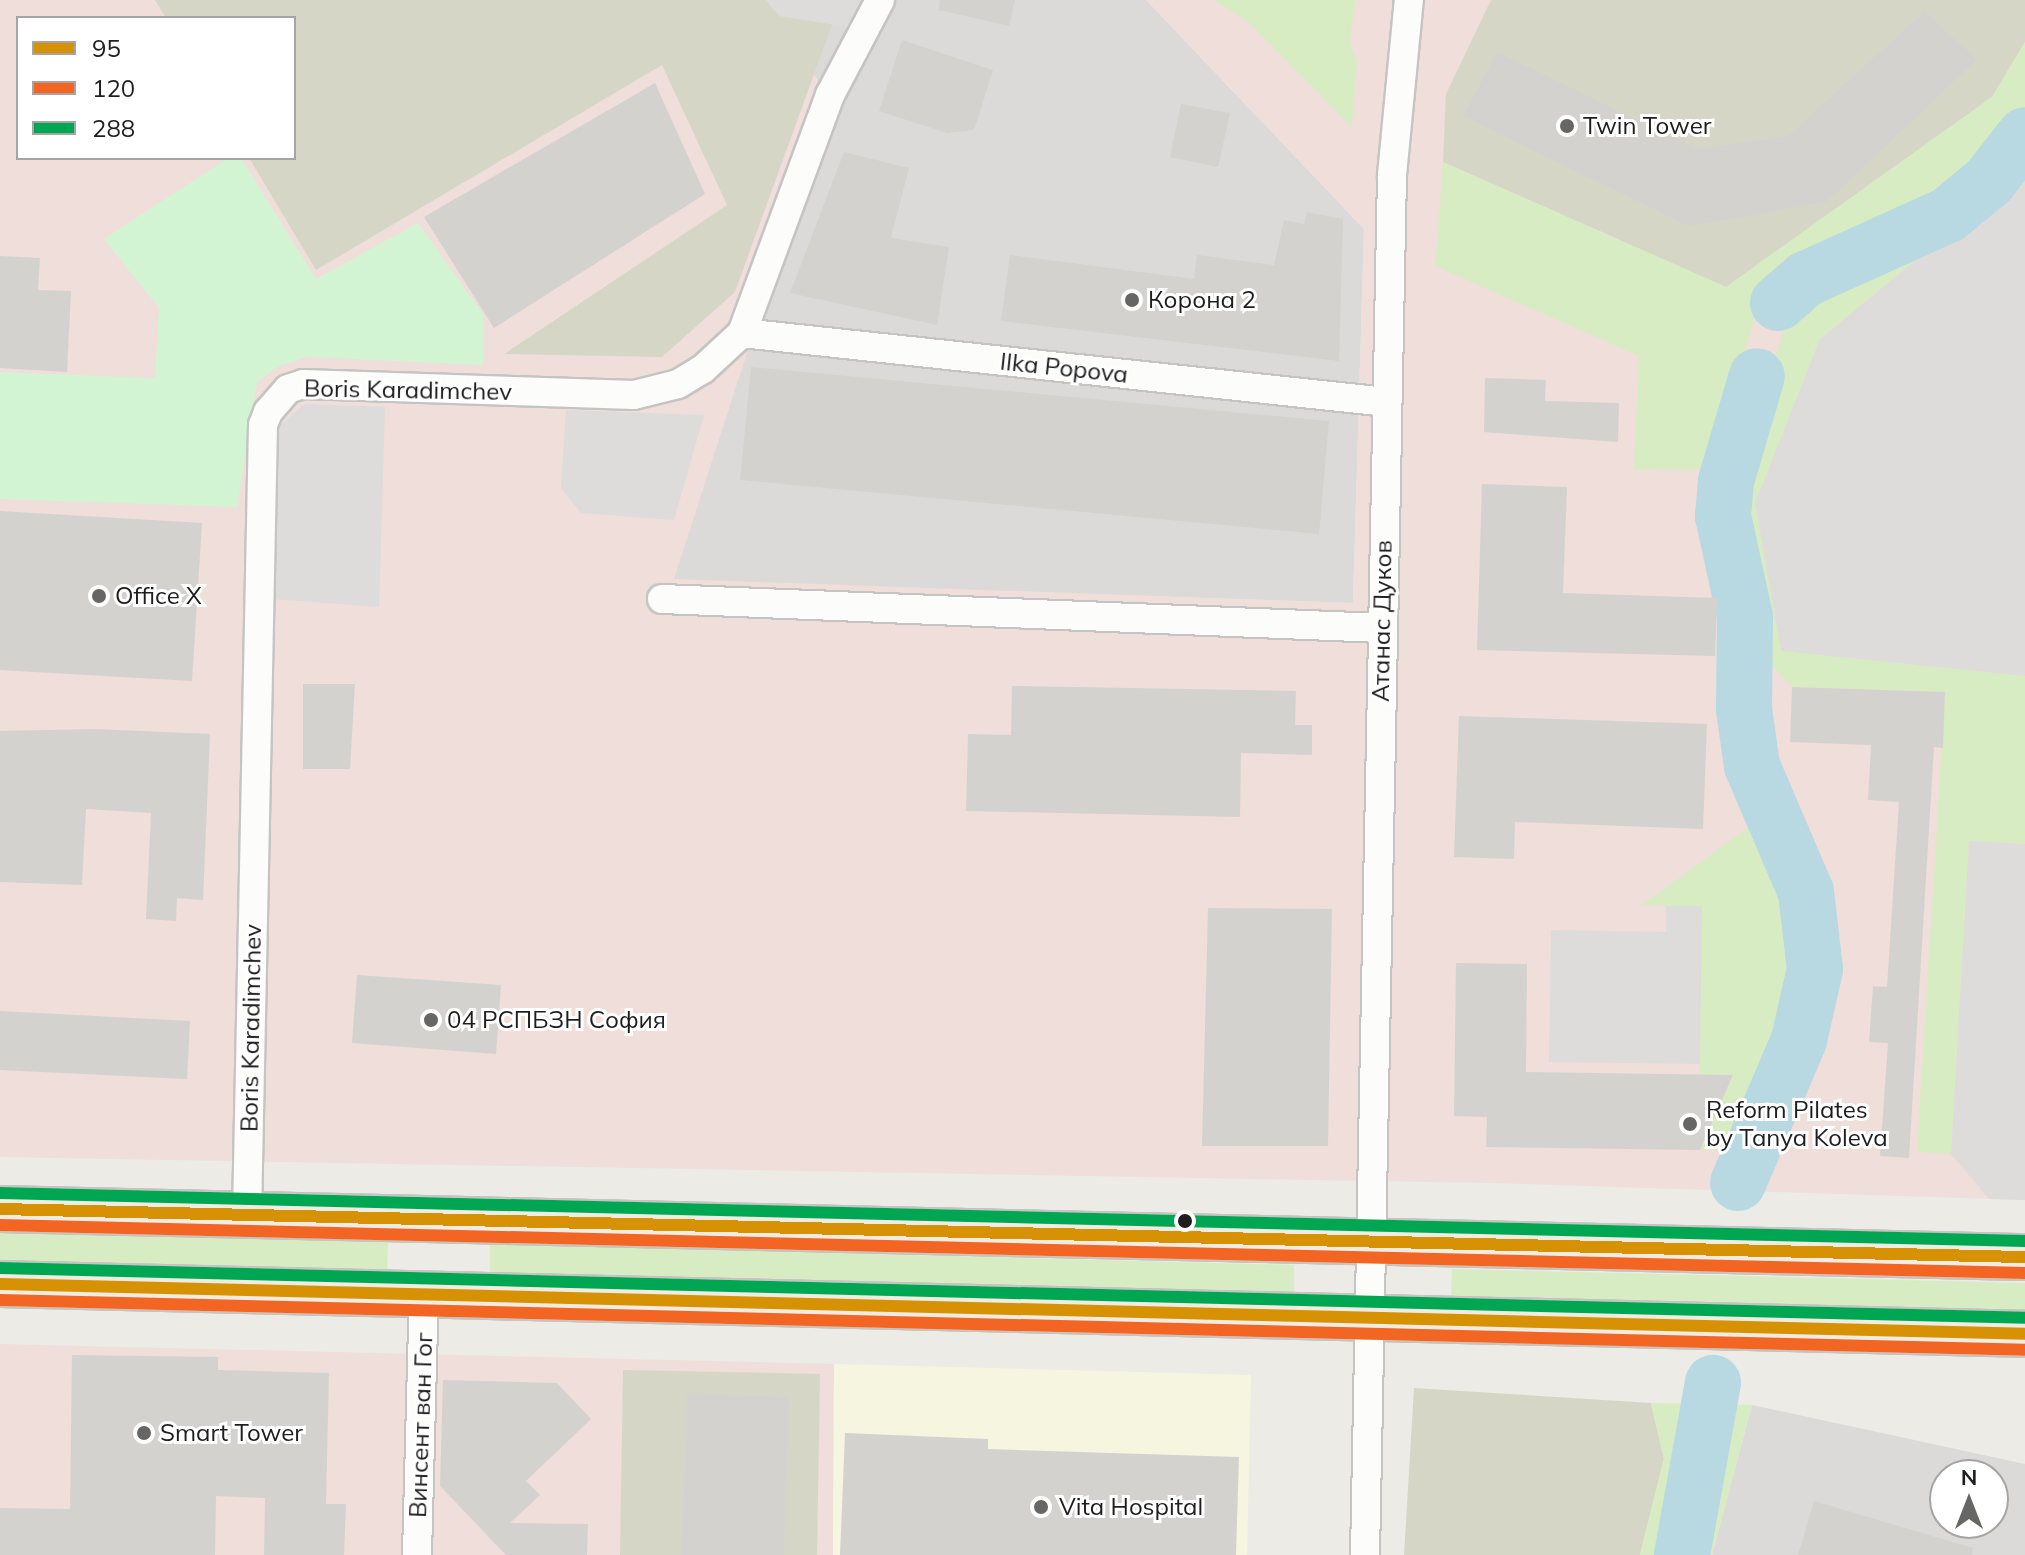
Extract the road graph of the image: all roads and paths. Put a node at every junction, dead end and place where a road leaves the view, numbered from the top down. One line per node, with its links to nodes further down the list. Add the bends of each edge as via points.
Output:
1 (880, 0): 3 (street, Boris Karadimchev, via 830,95)
2 (1409, 0): 4 (street, Атанас Дуков, via 1392,175)
3 (742, 333): 4 (street, Ilka Popova); 8 (street, Boris Karadimchev, via 703,369 646,393 303,384 288,389 268,412 263,425)
4 (1387, 402): 6 (street, Атанас Дуков)
5 (662, 599): 6 (street)
6 (1382, 628): 9 (street, Атанас Дуков)
7 (0, 1209): 8 (main road)
8 (247, 1215): 9 (main road)
9 (1369, 1242): 10 (main road); 13 (street, Атанас Дуков)
10 (2025, 1257)
11 (0, 1284): 12 (main road)
12 (424, 1295): 13 (main road); 15 (street, Винсент ван Гог)
13 (1367, 1318): 14 (main road); 16 (street, Атанас Дуков)
14 (2025, 1334)
15 (417, 1555)
16 (1365, 1555)

